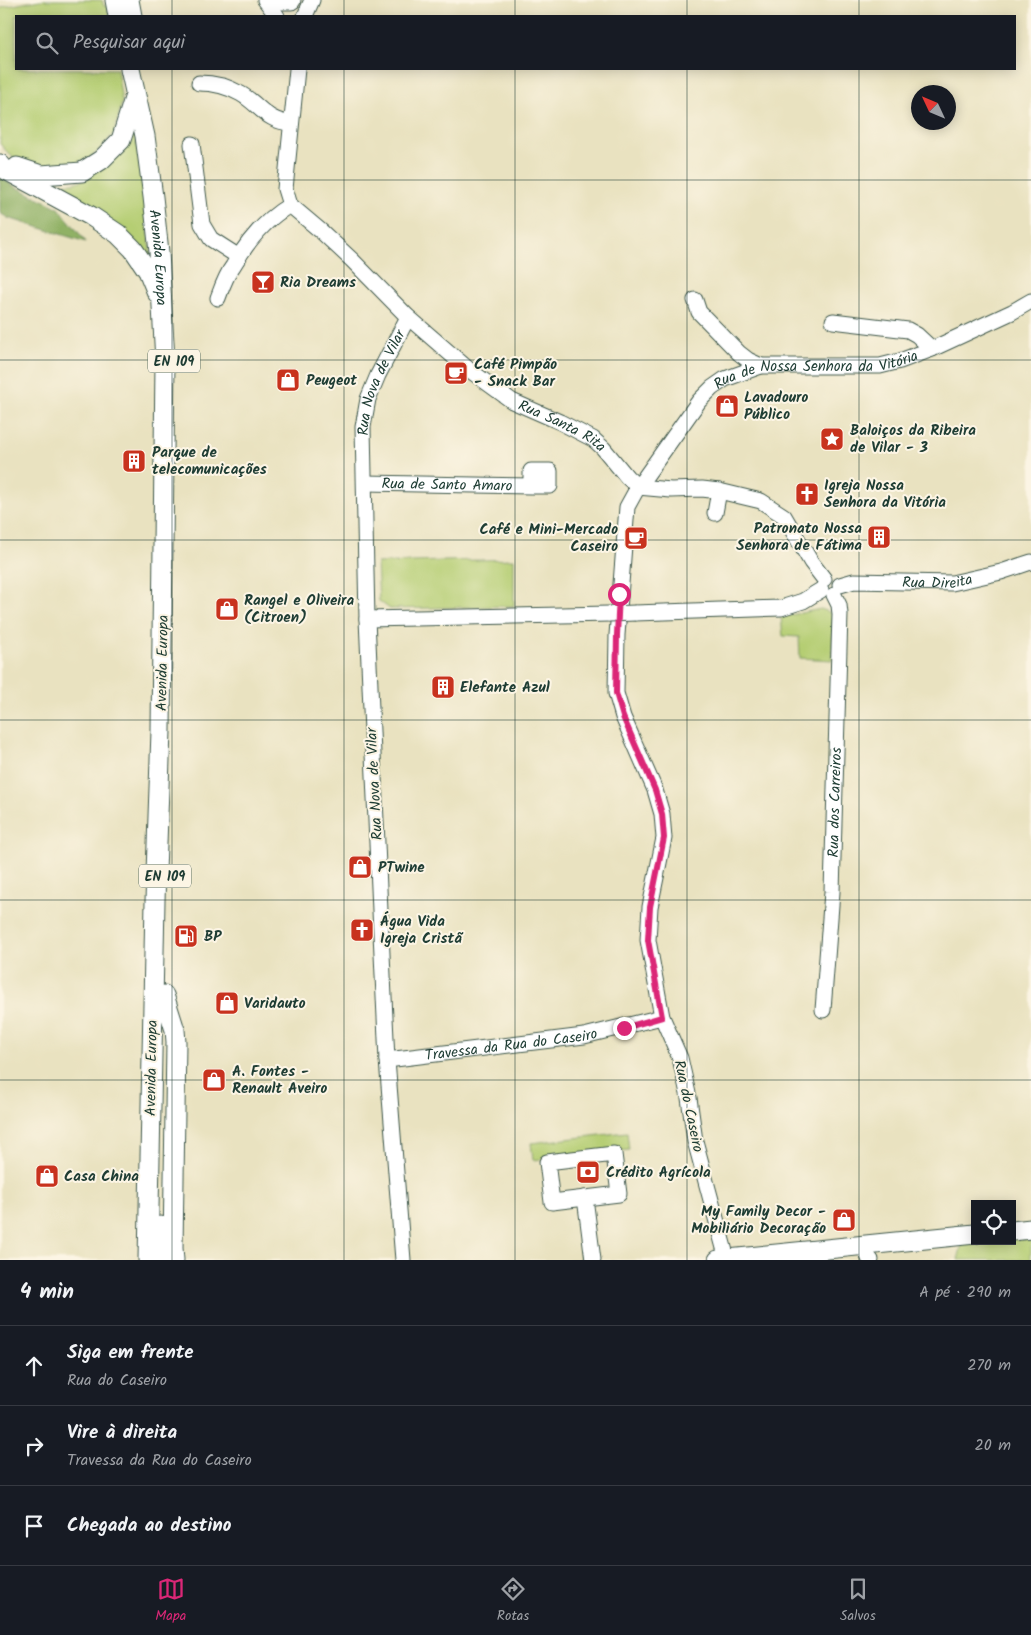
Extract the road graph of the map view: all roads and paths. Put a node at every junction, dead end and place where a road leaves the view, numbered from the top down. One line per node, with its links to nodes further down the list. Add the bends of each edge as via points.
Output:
1 (265, 0): 5 (street)
2 (275, 0): 3 (main road)
3 (291, 0)
4 (312, 0): 6 (street)
5 (276, 15)
6 (305, 15)
7 (130, 70): 11 (main road, Avenida Europa / EN 109)
8 (143, 70): 34 (main road, Avenida Europa / EN 109, via 169,250 174,350)
9 (297, 70): 12 (street)
10 (199, 83): 12 (street, via 233,91 266,115 282,123)
11 (136, 91): 14 (main road, via 121,140 101,160 82,172 41,175 12,165); 25 (main road, Avenida Europa / EN 109, via 145,136 159,252)
12 (291, 123): 16 (street, via 285,189)
13 (192, 144): 17 (street, via 202,224 211,239)
14 (0, 154)
15 (0, 164): 25 (main road, via 118,234 148,271 157,293)
16 (290, 205): 17 (street, via 261,228); 21 (street, Rua Santa Rita, via 352,260)
17 (239, 257): 18 (street)
18 (218, 298)
19 (695, 300): 24 (street, via 699,312 739,353)
20 (1031, 301): 23 (street, Rua de Nossa Senhora da Vitória)
21 (408, 317): 26 (street, Rua Nova de Vilar, via 368,399 363,427); 28 (street, Rua Santa Rita, via 512,401 593,439)
22 (833, 321): 23 (street, via 908,330)
23 (932, 349): 24 (street, Rua de Nossa Senhora da Vitória, via 880,366)
24 (761, 366): 28 (street, Rua de Nossa Senhora da Vitória, via 725,379 712,388 699,401)
25 (164, 407): 37 (main road, Avenida Europa / EN 109, via 161,731)
26 (365, 483): 27 (street, Rua de Santo Amaro); 33 (street, Rua Nova de Vilar)
27 (531, 486)
28 (638, 487): 29 (street); 36 (street, Rua do Caseiro, via 627,507 616,693 662,814 664,838 650,907 648,940)
29 (719, 491): 30 (street); 32 (street, via 761,501 784,516)
30 (715, 513)
31 (1031, 562): 32 (street, Rua Direita, via 952,583 854,581)
32 (830, 587): 33 (street, Rua Direita, bridge, via 781,608); 35 (street, Rua dos Carreiros, via 840,614 834,846)
33 (367, 619): 38 (street, Rua Nova de Vilar)
34 (164, 995): 39 (main road, Avenida Europa / EN 109); 48 (main road, via 176,1042)
35 (823, 1010)
36 (663, 1020): 38 (street, Travessa da Rua do Caseiro, via 584,1036); 51 (street, Rua do Caseiro, via 680,1058)
37 (152, 1021): 39 (main road, Avenida Europa / EN 109); 45 (main road, via 143,1044 138,1084)
38 (387, 1060): 49 (street, Rua Nova de Vilar)
39 (157, 1098): 46 (main road, Avenida Europa / EN 109); 47 (main road, Avenida Europa / EN 109)
40 (586, 1198): 40 (street, via 619,1194 614,1154 548,1162 552,1202); 50 (street)
41 (1031, 1229): 42 (main road)
42 (1016, 1231)
43 (971, 1235): 44 (main road)
44 (867, 1252): 51 (main road)
45 (135, 1260)
46 (148, 1260)
47 (161, 1260)
48 (174, 1260)
49 (403, 1260)
50 (593, 1260)
51 (722, 1260)

